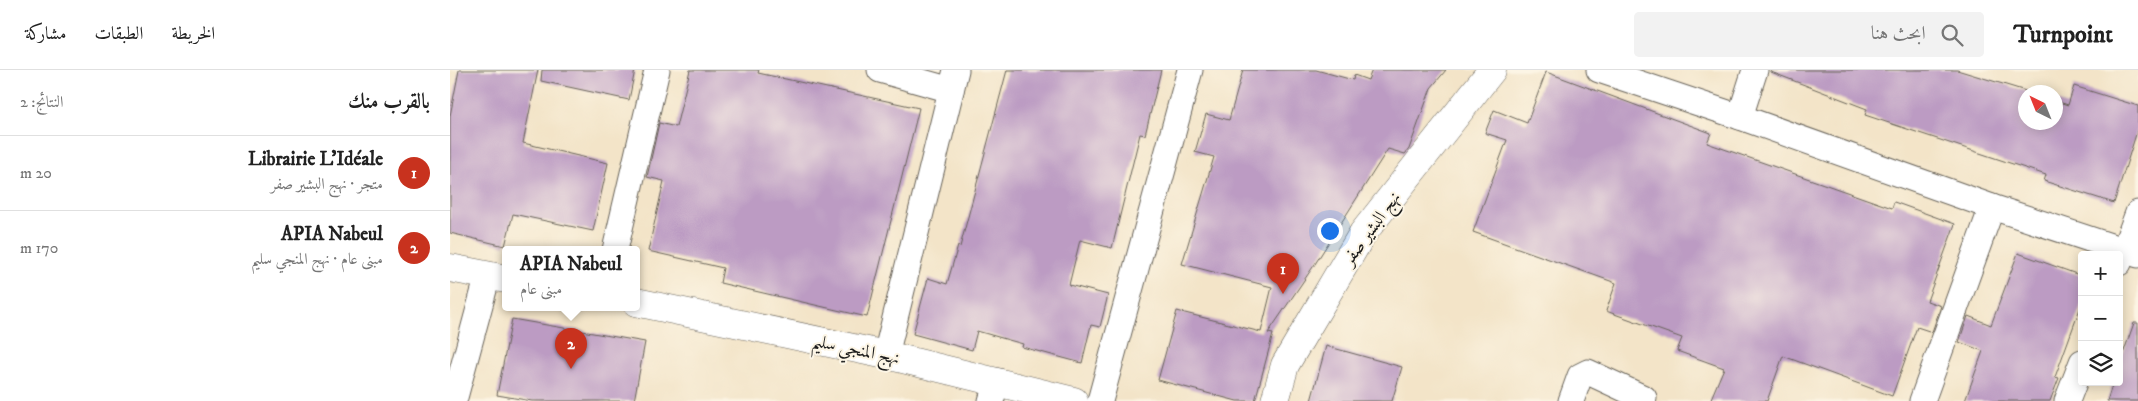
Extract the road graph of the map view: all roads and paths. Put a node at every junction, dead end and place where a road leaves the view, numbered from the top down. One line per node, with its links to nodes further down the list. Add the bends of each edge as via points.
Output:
1 (657, 70): 11 (street)
2 (880, 70): 7 (street)
3 (1190, 70): 22 (street)
4 (1492, 70): 23 (street, نهج البشير صفر, via 1363,233 1285,365)
5 (1599, 70): 8 (street)
6 (1755, 70): 8 (street)
7 (954, 80): 16 (street)
8 (1740, 117): 9 (street)
9 (1992, 207): 12 (street); 25 (street)
10 (2138, 213): 12 (street)
11 (616, 246)
12 (2127, 256)
13 (450, 268): 14 (street)
14 (497, 277): 20 (street)
15 (640, 303): 16 (street, نهج المنجي سليم)
16 (886, 355): 18 (street, نهج المنجي سليم)
17 (2078, 372): 26 (street)
18 (994, 391): 21 (street, نهج المنجي سليم)
19 (1644, 398): 24 (street, via 1588,372 1580,376)
20 (454, 401)
21 (1074, 401)
22 (1100, 401)
23 (1275, 401)
24 (1571, 401)
25 (1922, 401)
26 (2067, 401)

